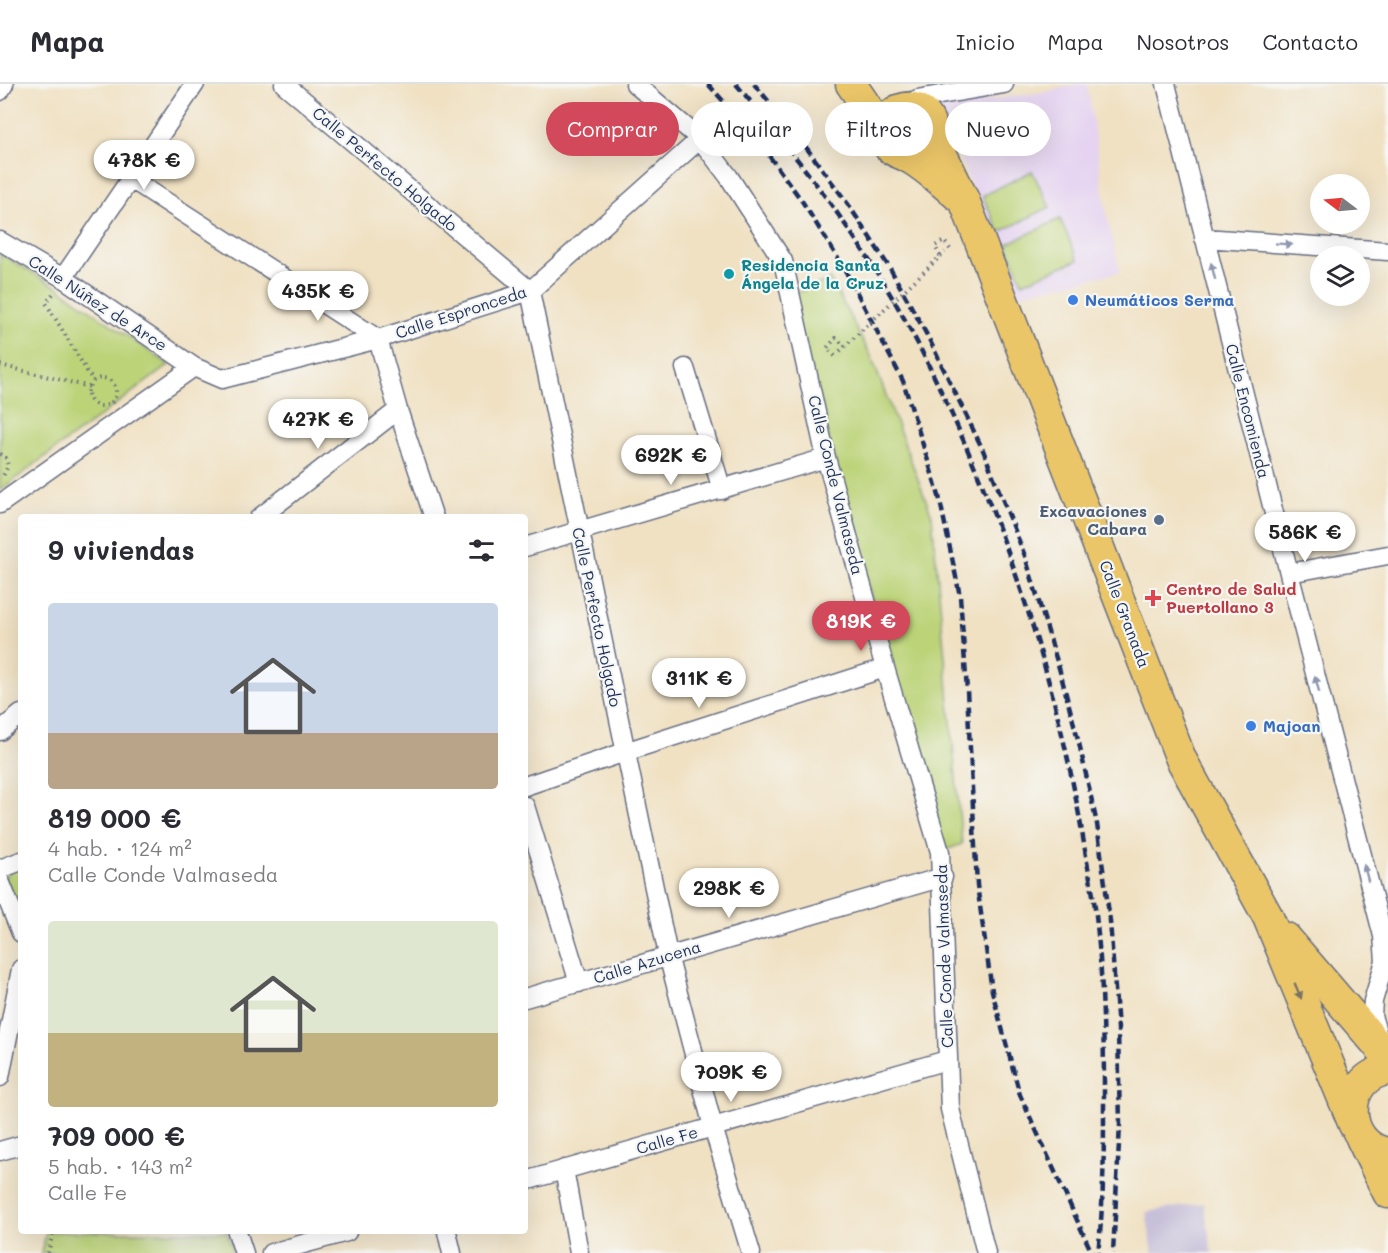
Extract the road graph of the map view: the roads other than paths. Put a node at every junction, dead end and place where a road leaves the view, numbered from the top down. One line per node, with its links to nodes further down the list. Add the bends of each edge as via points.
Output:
1 (4, 84): 8 (street)
2 (195, 84): 17 (street)
3 (284, 84): 23 (street, Calle Perfecto Holgado)
4 (635, 84): 11 (street, Calle Conde Valmaseda)
5 (1004, 84): 9 (street)
6 (1166, 84): 19 (street, Calle Encomienda)
7 (853, 85): 9 (highway); 10 (highway)
8 (0, 91)
9 (912, 100)
10 (864, 102)
11 (691, 131)
12 (933, 136): 18 (highway, Calle Granada)
13 (691, 147): 23 (street, Calle Espronceda)
14 (713, 156): 28 (street, Calle Conde Valmaseda, via 783,261)
15 (905, 156): 16 (highway)
16 (908, 157): 18 (highway)
17 (131, 179): 22 (street); 24 (street)
18 (964, 200): 47 (highway, Calle Granada, via 1181,759)
19 (1204, 238): 21 (street, one-way to 21); 36 (street, Calle Encomienda, one-way to 19)
20 (0, 241): 22 (street, Calle Núñez de Arce)
21 (1388, 251)
22 (63, 279): 25 (street, Calle Núñez de Arce)
23 (530, 291): 24 (street, Calle Espronceda); 33 (street, Calle Perfecto Holgado)
24 (378, 339): 25 (street, Calle Espronceda, via 222,379); 27 (street)
25 (194, 368): 30 (street)
26 (685, 368): 29 (street)
27 (398, 410): 31 (street); 32 (street)
28 (826, 458): 29 (street); 37 (street, Calle Conde Valmaseda)
29 (722, 490): 33 (street)
30 (0, 504)
31 (264, 514)
32 (433, 514)
33 (579, 531): 34 (street); 40 (street, Calle Perfecto Holgado)
34 (528, 545)
35 (1388, 555): 36 (street)
36 (1289, 573): 54 (street, Calle Encomienda, one-way to 36, via 1372,1017 1385,961 1383,936)
37 (885, 668): 40 (street); 45 (street, Calle Conde Valmaseda, via 940,852)
38 (18, 716): 39 (street)
39 (0, 731)
40 (625, 752): 41 (street); 49 (street, Calle Perfecto Holgado)
41 (528, 785)
42 (528, 816): 50 (street)
43 (18, 862): 44 (street)
44 (0, 869)
45 (943, 877): 49 (street, Calle Azucena); 53 (street, Calle Conde Valmaseda)
46 (0, 881): 48 (street)
47 (1268, 917): 54 (highway); 57 (highway, one-way to 57)
48 (18, 926)
49 (668, 955): 50 (street, Calle Azucena); 56 (street, Calle Perfecto Holgado)
50 (579, 983): 52 (street, Calle Azucena)
51 (18, 984): 55 (street)
52 (528, 997)
53 (947, 1060): 56 (street, Calle Fe); 71 (street, Calle Conde Valmaseda, via 950,1109)
54 (1386, 1060): 57 (highway, via 1354,1098 1352,1112)
55 (0, 1077)
56 (714, 1127): 60 (street, Calle Fe); 70 (street, Calle Perfecto Holgado)
57 (1374, 1144): 62 (highway)
58 (18, 1146): 59 (street)
59 (0, 1151)
60 (564, 1169): 61 (street, Calle Fe); 69 (street)
61 (528, 1179)
62 (1388, 1193)
63 (238, 1234): 66 (street)
64 (340, 1234): 67 (street)
65 (447, 1234): 68 (street)
66 (244, 1253)
67 (271, 1253)
68 (452, 1253)
69 (579, 1253)
70 (750, 1253)
71 (986, 1253)

